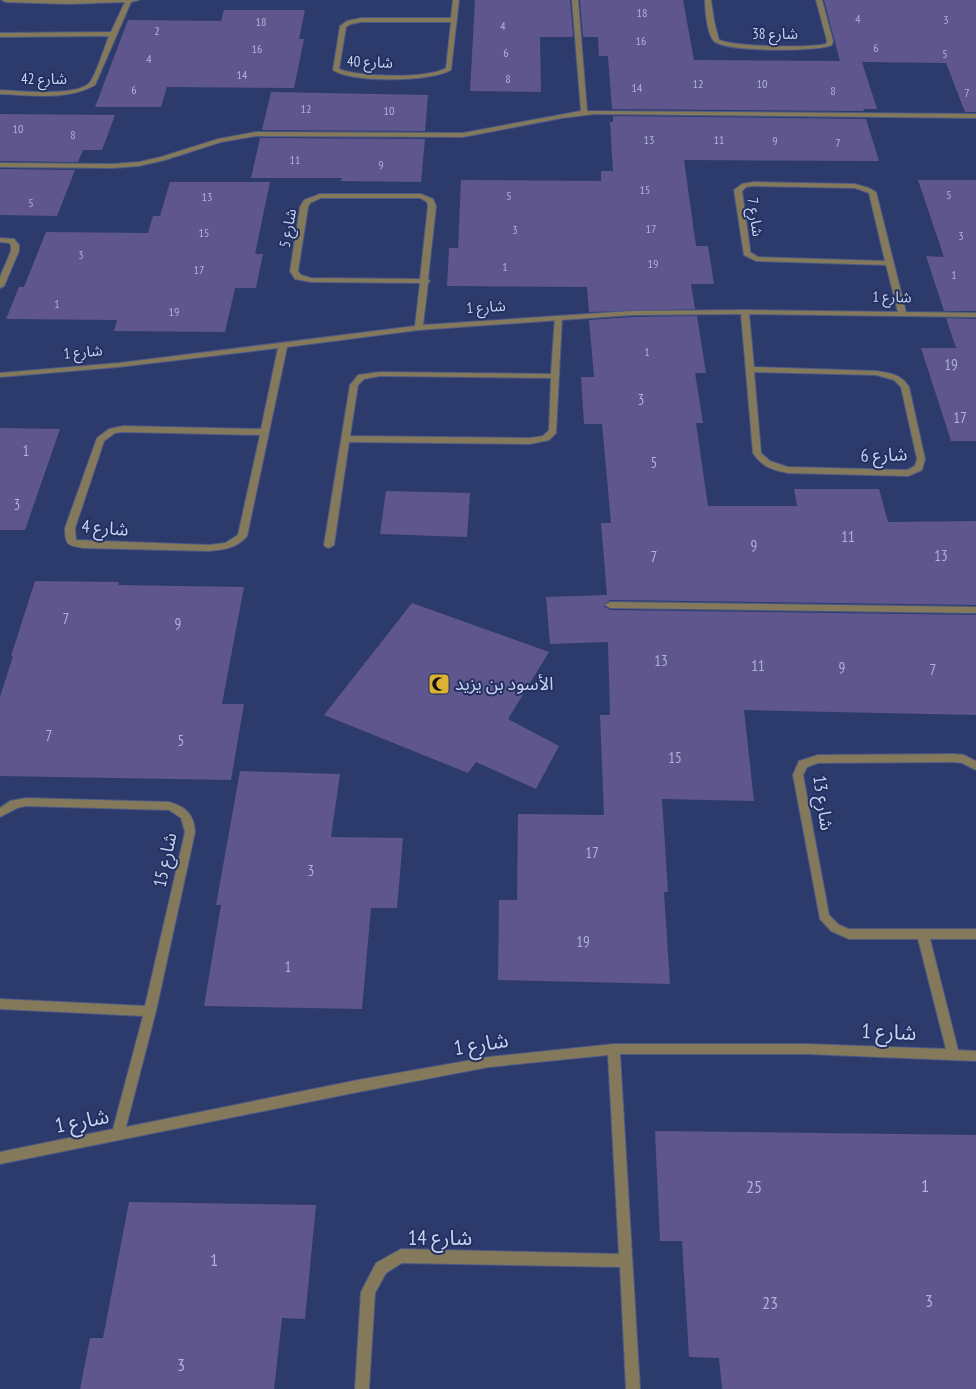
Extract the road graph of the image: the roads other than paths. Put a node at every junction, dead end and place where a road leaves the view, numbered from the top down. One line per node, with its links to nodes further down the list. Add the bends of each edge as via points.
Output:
1 (5, 0): 2 (street)
2 (129, 0): 3 (street); 9 (street, شارع 42)
3 (136, 0)
4 (456, 0): 8 (street, شارع 40)
5 (575, 0): 12 (street)
6 (708, 0): 7 (street, شارع 38, via 714,36 719,43 820,47 829,45 830,41)
7 (819, 0)
8 (453, 20): 8 (street, شارع 40, via 448,69 442,74 348,75 336,70 343,26 349,22)
9 (113, 34): 10 (street); 11 (street, شارع 42, via 93,84 88,88 70,92)
10 (0, 35)
11 (0, 92)
12 (584, 112): 13 (street); 14 (street, via 463,135 247,135 126,166)
13 (976, 116)
14 (0, 165)
15 (0, 240): 18 (street, via 11,241 15,245)
16 (890, 263): 16 (street, شارع 7, via 874,197 867,189 753,184 738,190 747,253 756,259); 20 (street, شارع 7)
17 (426, 281): 17 (street, شارع 5, via 430,200 421,196 338,195 320,196 307,202 294,271 298,277 311,280); 23 (street, شارع 5)
18 (0, 286)
19 (745, 312): 20 (street, شارع 1); 22 (street, شارع 1, via 632,313); 25 (street, شارع 6)
20 (902, 314): 21 (street, شارع 1)
21 (976, 315)
22 (558, 318): 23 (street, شارع 1); 27 (street)
23 (420, 328): 24 (street, شارع 1)
24 (283, 345): 26 (street, شارع 1, via 119,365); 28 (street, شارع 4)
25 (751, 369): 25 (street, شارع 6, via 757,453 768,465 788,470 896,473 908,473 919,468 921,459 901,379 876,374)
26 (0, 375)
27 (555, 376): 29 (street, via 380,374 361,377 354,386); 29 (street, via 553,432 546,438 530,441)
28 (264, 432): 28 (street, شارع 4, via 242,536 235,543 226,547 199,548 83,546 70,540 70,528 100,440 112,431)
29 (346, 439): 30 (street)
30 (329, 545)
31 (610, 605): 32 (street)
32 (976, 610)
33 (976, 766): 35 (street, شارع 13, via 954,758 818,759 802,764 798,775 827,921 838,931 849,934)
34 (0, 813): 38 (street, شارع 15, via 14,804 26,802 169,806 186,815 190,832)
35 (923, 934): 36 (street, شارع 13); 40 (street)
36 (976, 934)
37 (0, 1004): 38 (street)
38 (150, 1011): 42 (street, شارع 15)
39 (614, 1049): 40 (street, شارع 1, via 807,1049); 42 (street, شارع 1, via 489,1062); 44 (street)
40 (953, 1054): 41 (street, شارع 1)
41 (976, 1056)
42 (118, 1134): 43 (street, شارع 1)
43 (0, 1158)
44 (626, 1260): 45 (street, شارع 14, via 401,1256 381,1268 368,1292); 46 (street)
45 (362, 1389)
46 (633, 1389)

